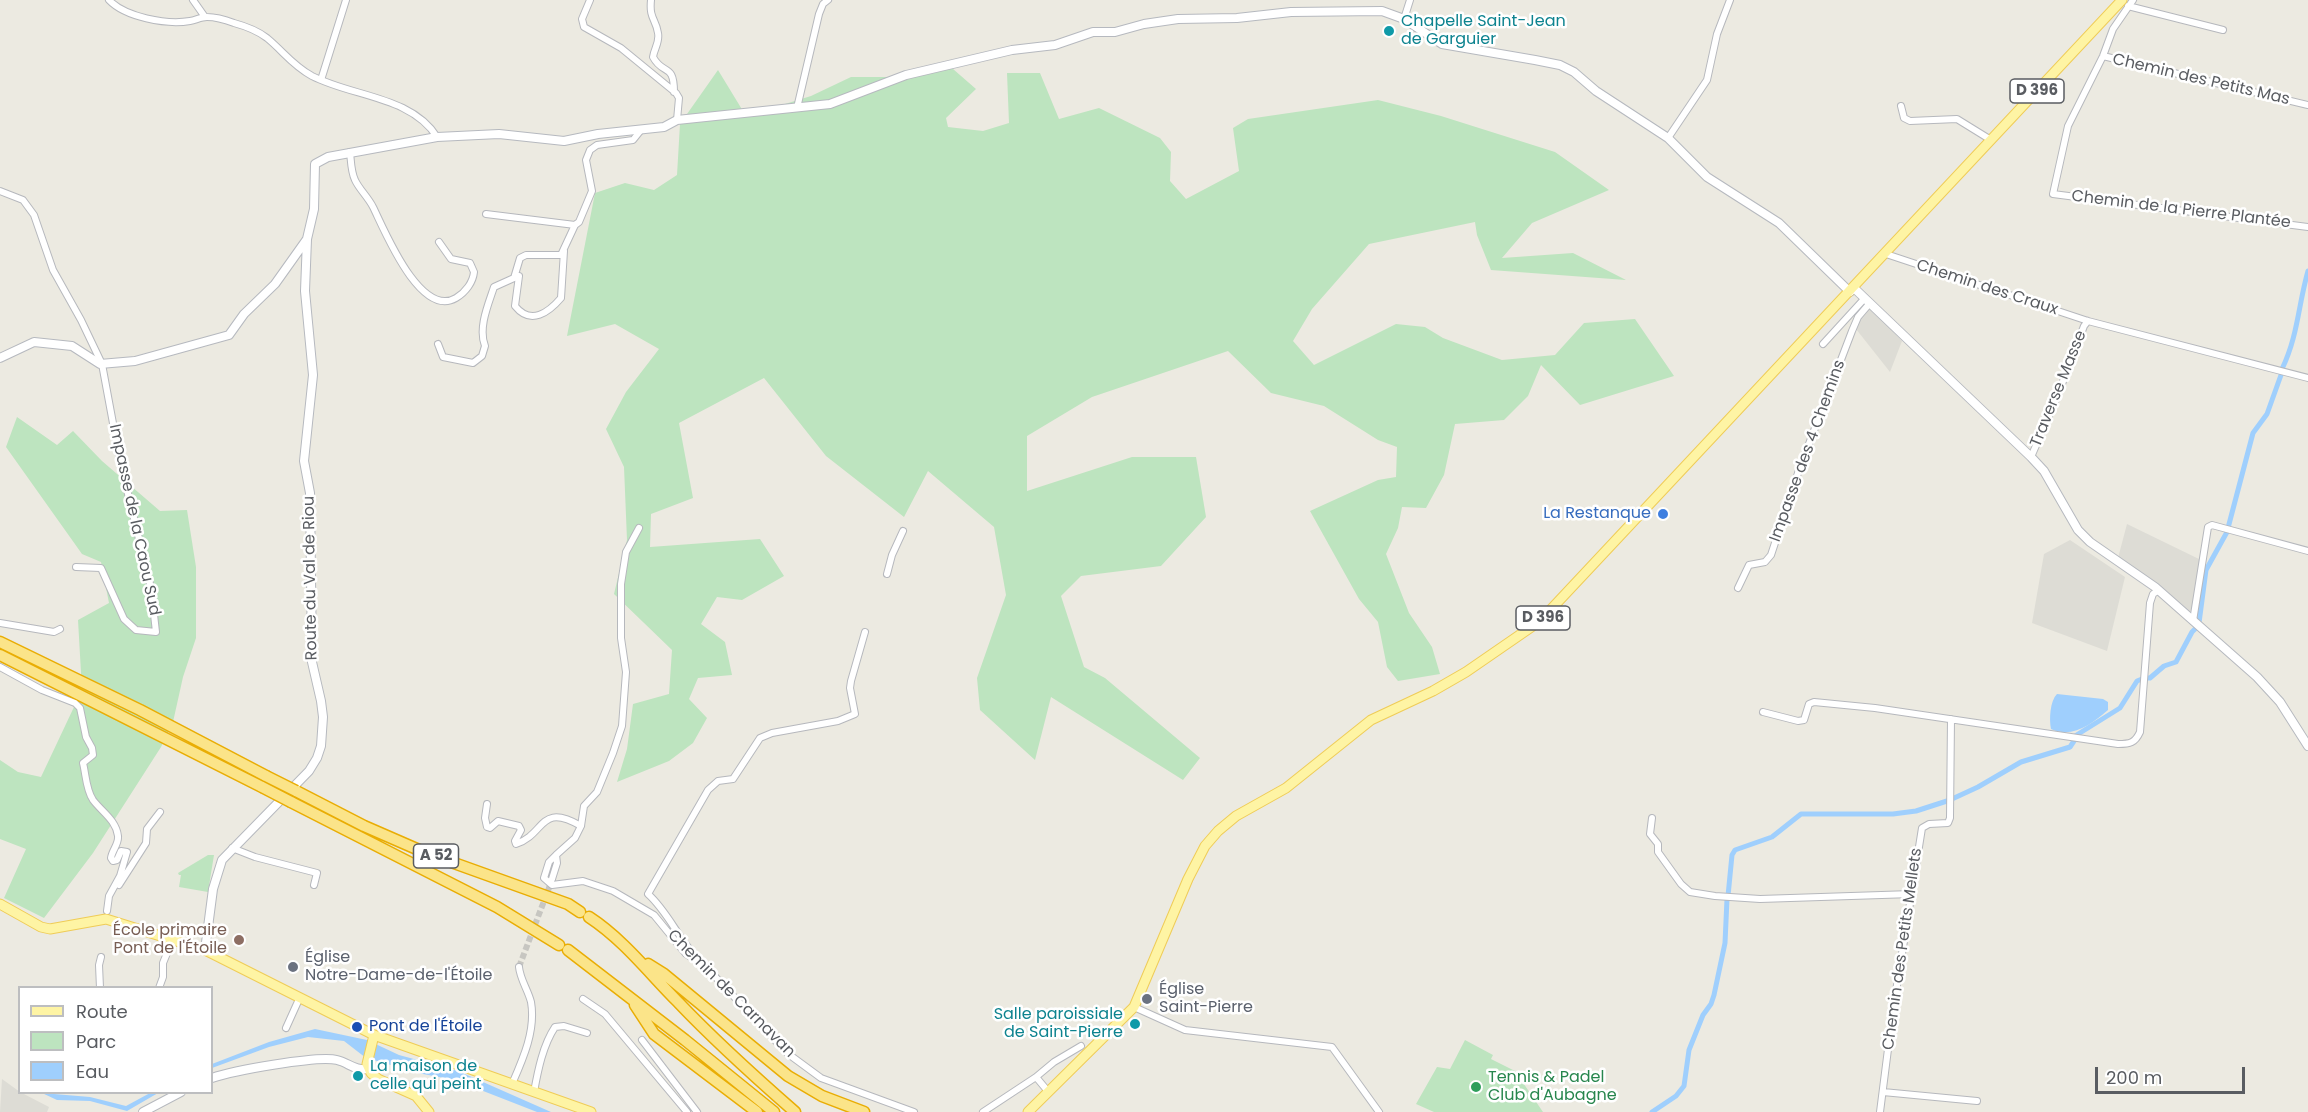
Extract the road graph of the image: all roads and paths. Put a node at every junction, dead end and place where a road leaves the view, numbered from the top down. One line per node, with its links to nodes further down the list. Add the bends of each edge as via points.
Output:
1 (109, 0): 11 (street, via 128,14 180,21)
2 (194, 0): 11 (street)
3 (346, 0): 15 (street)
4 (590, 0): 16 (street, via 582,19 586,30 621,48)
5 (651, 0): 16 (street, via 650,13 659,37 653,57 671,72)
6 (828, 0): 19 (street, via 819,14)
7 (1410, 0): 12 (street)
8 (1730, 0): 23 (street, via 1717,34 1707,80)
9 (2133, 0): 10 (street)
10 (2125, 3): 13 (street); 14 (street); 24 (main road, D 396)
11 (205, 16): 15 (street, via 235,23 266,38 292,63)
12 (1404, 19): 19 (street, via 1382,11 1178,19 1115,32 1093,32 1055,45 963,61 906,75 830,105); 23 (street, via 1442,44 1560,65)
13 (2223, 30)
14 (2103, 56): 17 (street, Chemin des Petits Mas); 29 (street, Chemin de la Pierre Plantée, via 2068,126 2053,194)
15 (321, 80): 22 (street, via 407,109 430,126)
16 (674, 92): 20 (street, via 679,98)
17 (2308, 105)
18 (1901, 106): 24 (street, via 1904,118 1910,121 1957,119)
19 (797, 108): 20 (street)
20 (677, 120): 21 (street, via 664,127)
21 (641, 130): 22 (street, via 564,141 499,134); 28 (street, via 633,140 597,145 590,150 586,160 591,196)
22 (437, 137): 25 (street)
23 (1668, 138): 35 (street, via 1707,177 1779,223)
24 (1991, 140): 33 (main road, D 396)
25 (350, 152): 30 (street, via 315,164 314,209); 31 (street, via 354,178 408,275 432,297 449,301 465,291 474,272 470,263 451,259)
26 (0, 191): 41 (street, via 23,200 34,215 52,270)
27 (486, 214): 28 (street)
28 (575, 225): 32 (street)
29 (2308, 226)
30 (307, 239): 41 (street, via 275,284 228,335 135,361); 66 (street, Route du Val de Riou, via 304,291 313,375 304,461 310,493 312,662 321,701 322,735 317,758 309,771)
31 (439, 242)
32 (563, 247): 34 (street, via 558,257 526,255 520,258); 34 (street, via 561,298 540,316 525,314 515,306)
33 (1886, 254): 35 (main road, D 396); 37 (street, Chemin des Craux)
34 (518, 267): 38 (street, via 514,278 494,287 483,323 482,356 473,363 443,357)
35 (1852, 290): 36 (street); 84 (main road, D 396, via 1540,621 1466,672 1371,720 1286,788 1236,816 1210,838 1188,879)
36 (1868, 301): 39 (street); 43 (street); 49 (street, Impasse des 4 Chemins, via 1852,331 1799,470 1772,555 1765,562 1749,565)
37 (2088, 321): 42 (street, Chemin des Craux); 43 (street, Traverse Masse)
38 (438, 344)
39 (1823, 344)
40 (0, 358): 41 (street, via 34,342 72,346)
41 (102, 364): 47 (street, Impasse de la Caou Sud, via 151,588 156,632 136,630 124,619 100,568)
42 (2308, 378)
43 (2031, 457): 50 (street, via 2044,471 2078,530)
44 (639, 528): 65 (street, via 626,552 621,584 621,638 626,672 622,726 597,792 584,806)
45 (903, 531): 48 (street)
46 (2308, 551): 51 (street, via 2208,527)
47 (76, 567)
48 (887, 573)
49 (1738, 588)
50 (2159, 590): 51 (street); 59 (street, via 2150,603 2140,732 2131,743)
51 (2193, 621): 60 (street, via 2257,677 2280,702)
52 (0, 623): 53 (street, via 54,632)
53 (60, 629)
54 (865, 632): 78 (street, via 850,688 855,714 760,738 733,779 718,781 708,790 648,894 682,942)
55 (0, 642): 61 (highway, A 52, via 140,710)
56 (0, 655): 61 (highway, A 52)
57 (0, 667): 72 (street, via 75,703 83,713 93,755 82,763 85,778 93,800 116,828 118,841 111,858 117,860 121,851 126,852 120,876 106,904)
58 (1763, 712): 59 (street, via 1804,720 1806,707 1814,702)
59 (1950, 719): 70 (street, Chemin des Petits Mellets, via 1950,818 1948,823 1922,828)
60 (2308, 746)
61 (264, 782): 76 (highway, A 52, bridge, via 297,791 426,853 568,904 600,924); 82 (highway, A 52, bridge, via 291,802 497,907 564,948)
62 (487, 804): 65 (street, via 487,827 498,821 519,826 516,844 552,817 563,817)
63 (160, 812): 72 (street, via 147,829 146,843 115,891)
64 (1652, 818): 70 (street, via 1650,834 1658,844 1658,852 1690,892 1760,898)
65 (581, 826): 67 (street, via 575,838)
66 (235, 845): 69 (street, via 245,853 317,873); 74 (street, Route du Val de Riou, via 217,872)
67 (556, 855): 68 (street); 78 (street, Chemin de Carnavan, via 544,878 552,885 584,881 613,891 654,915 686,954)
68 (552, 879)
69 (314, 885)
70 (1912, 894): 97 (street, Chemin des Petits Mellets)
71 (0, 904): 72 (main road, via 50,929)
72 (107, 915): 73 (main road)
73 (172, 941): 74 (main road); 80 (street)
74 (205, 950): 81 (main road)
75 (101, 957): 79 (street)
76 (638, 958): 107 (highway, A 52, via 677,1002); 108 (highway, via 664,974 788,1076 822,1096)
77 (519, 967): 94 (street, via 531,1004 531,1021 524,1057)
78 (706, 967): 109 (street, Chemin de Carnavan, via 787,1053 821,1078)
79 (100, 986)
80 (159, 986)
81 (300, 996): 85 (street); 87 (main road)
82 (629, 997): 105 (highway, via 654,1034); 106 (highway, A 52)
83 (583, 999): 103 (street, via 605,1014)
84 (1134, 1007): 90 (main road, D 396); 113 (street, via 1185,1030 1332,1047)
85 (286, 1028)
86 (586, 1033): 96 (street, via 555,1027 537,1071)
87 (374, 1038): 91 (main road); 94 (main road)
88 (642, 1040): 104 (street)
89 (1080, 1046): 92 (street)
90 (1086, 1056): 95 (main road, D 396); 112 (main road, D 396)
91 (368, 1066): 93 (street, via 358,1070 337,1060 317,1060); 101 (main road, via 378,1079 416,1096)
92 (1036, 1077): 95 (street); 110 (street)
93 (213, 1078)
94 (512, 1084): 96 (main road)
95 (1046, 1089): 111 (main road, D 396)
96 (534, 1092): 102 (main road)
97 (1883, 1092): 99 (street); 114 (street, Chemin des Petits Mellets)
98 (177, 1094): 100 (street)
99 (1977, 1101)
100 (143, 1112)
101 (429, 1112)
102 (591, 1112)
103 (687, 1112)
104 (697, 1112)
105 (757, 1112)
106 (774, 1112)
107 (795, 1112)
108 (864, 1112)
109 (914, 1112)
110 (982, 1112)
111 (1021, 1112)
112 (1028, 1112)
113 (1379, 1112)
114 (1880, 1112)

